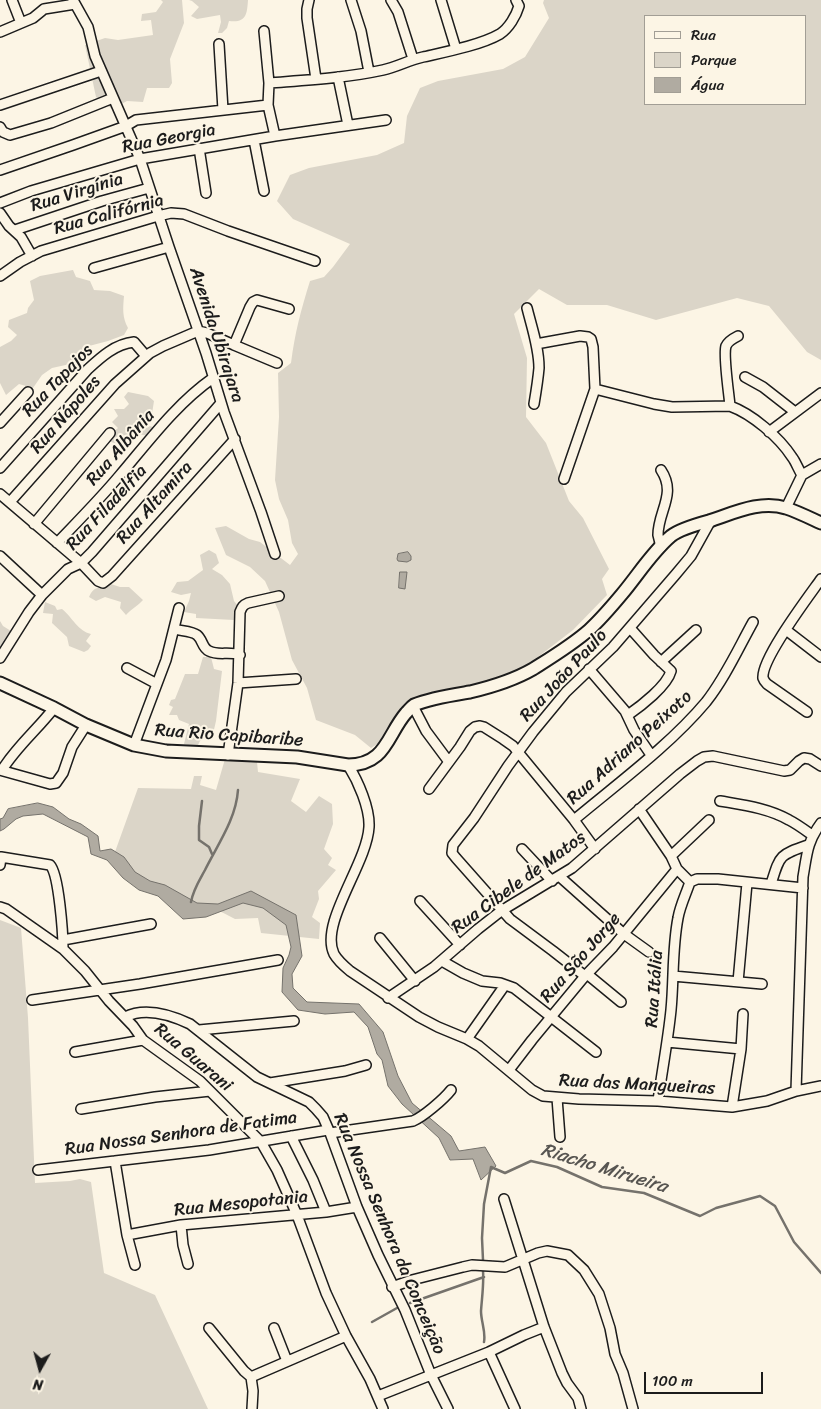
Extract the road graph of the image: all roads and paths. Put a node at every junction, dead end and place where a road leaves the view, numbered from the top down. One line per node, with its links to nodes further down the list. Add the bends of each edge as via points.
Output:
1 (12, 0): 9 (street)
2 (309, 0): 18 (street, via 307,18)
3 (350, 0): 16 (street)
4 (391, 0): 14 (street)
5 (441, 0): 13 (street)
6 (516, 0): 13 (street, via 518,11 501,33)
7 (74, 2): 8 (street, via 68,6); 15 (street, Avenida Ubirajara, via 88,27)
8 (45, 4): 9 (street, via 33,18)
9 (21, 23): 11 (street)
10 (264, 31): 19 (street)
11 (0, 32)
12 (218, 44): 23 (street)
13 (456, 49): 14 (street)
14 (414, 59): 16 (street)
15 (101, 71): 20 (street, Avenida Ubirajara); 21 (street)
16 (370, 72): 17 (street)
17 (338, 77): 18 (street); 25 (street)
18 (316, 79): 19 (street)
19 (269, 84): 22 (street)
20 (113, 98): 26 (street, Avenida Ubirajara); 27 (street, via 51,123 10,135)
21 (0, 105)
22 (268, 105): 23 (street); 28 (street)
23 (223, 110): 26 (street, via 136,120)
24 (386, 120): 25 (street, Rua Georgia)
25 (348, 125): 28 (street, Rua Georgia)
26 (126, 126): 31 (street, Avenida Ubirajara); 32 (street)
27 (0, 127)
28 (275, 136): 29 (street, Rua Georgia)
29 (254, 140): 30 (street, Rua Georgia); 34 (street)
30 (199, 148): 31 (street, Rua Georgia); 35 (street)
31 (140, 159): 33 (street, Avenida Ubirajara); 36 (street, Rua Georgia, via 39,188)
32 (0, 170)
33 (150, 188): 38 (street, Avenida Ubirajara); 39 (street, Rua Virgínia)
34 (264, 191)
35 (206, 194)
36 (0, 203)
37 (0, 213): 39 (street)
38 (158, 216): 40 (street, Avenida Ubirajara); 41 (street, Rua Califórnia); 42 (street, Rua Califórnia, via 184,214)
39 (15, 230): 41 (street)
40 (169, 247): 43 (street); 47 (street, Avenida Ubirajara)
41 (32, 256): 44 (street, Rua Califórnia)
42 (316, 261)
43 (94, 268)
44 (0, 276)
45 (528, 308): 50 (street)
46 (289, 309): 49 (street, via 257,300 253,302)
47 (198, 331): 49 (street); 51 (street, Rua Nápoles); 54 (street, Avenida Ubirajara)
48 (738, 336): 60 (street, via 726,345)
49 (234, 344): 52 (street)
50 (536, 344): 55 (street, via 588,336 593,347); 59 (street, via 539,367)
51 (148, 354): 67 (street, Rua Tapajos, via 134,342 120,344 102,356); 72 (street, Rua Nápoles, via 115,384)
52 (277, 363)
53 (745, 377): 61 (street)
54 (213, 378): 58 (street, Avenida Ubirajara); 77 (street, Rua Albânia, via 183,403)
55 (594, 388): 60 (street, via 672,407); 70 (street)
56 (28, 392): 62 (street)
57 (821, 393): 61 (street)
58 (221, 403): 65 (street, Avenida Ubirajara); 81 (street, Rua Filadelfia)
59 (534, 404)
60 (730, 406): 63 (street)
61 (795, 412): 63 (street)
62 (0, 423)
63 (769, 432): 69 (street, via 792,457)
64 (110, 433): 76 (street)
65 (234, 439): 79 (street, Avenida Ubirajara); 81 (street, Rua Altamira, via 112,576 103,583 98,581)
66 (821, 464): 69 (street)
67 (0, 468)
68 (661, 470): 78 (street, via 668,486 658,532)
69 (802, 475): 73 (street)
70 (564, 479)
71 (0, 494): 72 (street)
72 (10, 502): 76 (street)
73 (786, 508): 74 (street, via 756,507); 75 (street)
74 (711, 520): 78 (street, via 672,535); 87 (street, Rua João Paulo, via 691,556)
75 (821, 523)
76 (34, 524): 77 (street)
77 (57, 544): 81 (street)
78 (661, 547): 101 (street, via 589,630 532,669 494,686)
79 (275, 554)
80 (0, 556): 83 (street)
81 (81, 563): 83 (street, Rua Filadelfia, via 68,569)
82 (820, 583): 90 (street)
83 (42, 595): 93 (street, Rua Filadelfia)
84 (279, 596): 91 (street, via 244,604 240,612)
85 (179, 608): 88 (street)
86 (753, 622): 109 (street, Rua Adriano Peixoto, via 706,701)
87 (630, 628): 94 (street); 96 (street, Rua João Paulo)
88 (174, 629): 91 (street, via 197,635 210,652); 100 (street)
89 (696, 630): 94 (street)
90 (786, 630): 92 (street); 103 (street, via 766,665 764,682)
91 (240, 655): 99 (street)
92 (821, 657)
93 (0, 658)
94 (661, 662): 104 (street, via 669,668 670,674 650,698)
95 (127, 668): 100 (street)
96 (589, 669): 104 (street); 107 (street, Rua João Paulo, via 548,712)
97 (296, 679): 99 (street)
98 (0, 682): 102 (street, Rua Rio Capibaribe)
99 (238, 683): 108 (street)
100 (157, 684): 106 (street)
101 (413, 706): 110 (street, via 426,731); 111 (street, via 381,752 361,764)
102 (54, 708): 105 (street, Rua Rio Capibaribe); 113 (street)
103 (807, 712)
104 (628, 715): 109 (street, via 634,730)
105 (86, 725): 106 (street, Rua Rio Capibaribe); 113 (street, via 56,783)
106 (134, 745): 108 (street, Rua Rio Capibaribe, via 166,751)
107 (518, 753): 110 (street, via 504,739 480,726 470,731); 117 (street); 134 (street, Rua João Paulo, via 453,845 452,853)
108 (228, 754): 111 (street, Rua Rio Capibaribe, via 297,757)
109 (652, 755): 117 (street, Rua Adriano Peixoto)
110 (449, 762): 114 (street)
111 (348, 765): 150 (street, Rua das Mangueiras, via 361,789 369,826 358,866 334,918 330,936 334,954 340,962)
112 (821, 766): 116 (street, Rua Cibele de Matos, via 804,758 784,771 713,756 704,757)
113 (1, 770)
114 (429, 789)
115 (720, 801): 120 (street, via 773,813)
116 (639, 809): 123 (street, Rua Cibele de Matos); 124 (street)
117 (574, 820): 123 (street)
118 (709, 820): 124 (street)
119 (821, 823): 120 (street)
120 (812, 835): 121 (street)
121 (808, 845): 130 (street, via 784,854 778,861); 131 (street)
122 (522, 848): 127 (street)
123 (595, 849): 127 (street, Rua Cibele de Matos)
124 (671, 856): 126 (street)
125 (0, 859): 138 (street, via 53,867)
126 (677, 868): 128 (street); 136 (street, Rua São Jorge)
127 (556, 878): 134 (street, Rua Cibele de Matos); 136 (street)
128 (690, 882): 129 (street, via 711,879); 144 (street, Rua Itália, via 678,916)
129 (747, 883): 130 (street); 146 (street)
130 (772, 884): 131 (street)
131 (803, 888): 170 (street)
132 (420, 901): 139 (street)
133 (0, 907): 138 (street, Rua Guarani)
134 (501, 911): 139 (street, Rua Cibele de Matos); 143 (street)
135 (151, 924): 138 (street)
136 (624, 934): 140 (street); 143 (street, Rua São Jorge)
137 (380, 938): 145 (street)
138 (63, 945): 149 (street, Rua Guarani)
139 (460, 945): 142 (street, Rua Cibele de Matos)
140 (649, 952)
141 (278, 960): 149 (street)
142 (442, 961): 145 (street, Rua Cibele de Matos); 148 (street, via 474,978)
143 (586, 975): 152 (street); 155 (street, Rua São Jorge)
144 (673, 976): 146 (street); 160 (street, Rua Itália)
145 (415, 981): 150 (street, Rua Cibele de Matos)
146 (738, 982): 147 (street)
147 (762, 984)
148 (505, 985): 155 (street, via 514,988); 158 (street)
149 (100, 989): 151 (street); 154 (street, Rua Guarani)
150 (388, 998): 158 (street, Rua das Mangueiras, via 419,1018)
151 (32, 1000)
152 (620, 1002)
153 (743, 1014): 161 (street)
154 (125, 1017): 157 (street, Rua Nossa Senhora da Conceição, via 148,1012 177,1018); 159 (street, Rua Guarani)
155 (551, 1018): 163 (street); 165 (street, Rua São Jorge)
156 (294, 1021): 157 (street)
157 (199, 1030): 166 (street, Rua Nossa Senhora da Conceição, via 257,1077)
158 (467, 1039): 165 (street, Rua das Mangueiras)
159 (143, 1040): 162 (street); 169 (street, Rua Guarani)
160 (667, 1042): 161 (street); 172 (street, Rua Itália)
161 (741, 1049): 173 (street)
162 (75, 1052)
163 (596, 1052)
164 (366, 1065): 166 (street)
165 (509, 1070): 171 (street, Rua das Mangueiras, via 532,1090)
166 (270, 1083): 175 (street, Rua Nossa Senhora da Conceição, via 309,1102)
167 (821, 1086): 170 (street, Rua das Mangueiras)
168 (451, 1090): 175 (street, Rua Nossa Senhora de Fatima, via 413,1121)
169 (210, 1091): 174 (street); 178 (street, Rua Guarani)
170 (796, 1091): 173 (street, Rua das Mangueiras, via 767,1101)
171 (557, 1098): 172 (street, Rua das Mangueiras); 177 (street)
172 (658, 1101): 173 (street, Rua das Mangueiras)
173 (732, 1107)
174 (81, 1109)
175 (329, 1132): 176 (street, Rua Nossa Senhora de Fatima); 182 (street, Rua Nossa Senhora da Conceição)
176 (291, 1136): 178 (street, Rua Nossa Senhora de Fatima); 183 (street)
177 (560, 1137)
178 (261, 1142): 179 (street, Rua Nossa Senhora de Fatima); 184 (street, Rua Guarani)
179 (115, 1161): 180 (street, Rua Nossa Senhora de Fatima); 186 (street)
180 (38, 1170)
181 (504, 1199): 187 (street)
182 (357, 1207): 183 (street, Rua Mesopotania); 190 (street, Rua Nossa Senhora da Conceição)
183 (326, 1212): 184 (street, Rua Mesopotania)
184 (297, 1215): 185 (street, Rua Mesopotania); 194 (street, Rua Guarani, via 326,1294)
185 (181, 1225): 186 (street, Rua Mesopotania); 188 (street)
186 (127, 1235): 189 (street)
187 (523, 1260): 190 (street, via 505,1267 472,1265); 191 (street); 205 (street, via 547,1250 568,1255 584,1270 599,1294)
188 (188, 1264)
189 (135, 1265)
190 (392, 1287): 197 (street, Rua Nossa Senhora da Conceição)
191 (544, 1327): 195 (street); 204 (street, via 562,1374 578,1398)
192 (209, 1328): 198 (street)
193 (274, 1328): 196 (street)
194 (346, 1336): 196 (street); 199 (street, Rua Guarani)
195 (489, 1352): 197 (street); 203 (street)
196 (287, 1361): 198 (street)
197 (432, 1375): 199 (street); 202 (street, Rua Nossa Senhora da Conceição)
198 (251, 1377): 200 (street)
199 (378, 1396): 201 (street, Rua Guarani)
200 (252, 1409)
201 (383, 1409)
202 (448, 1409)
203 (515, 1409)
204 (581, 1409)
205 (633, 1409)

